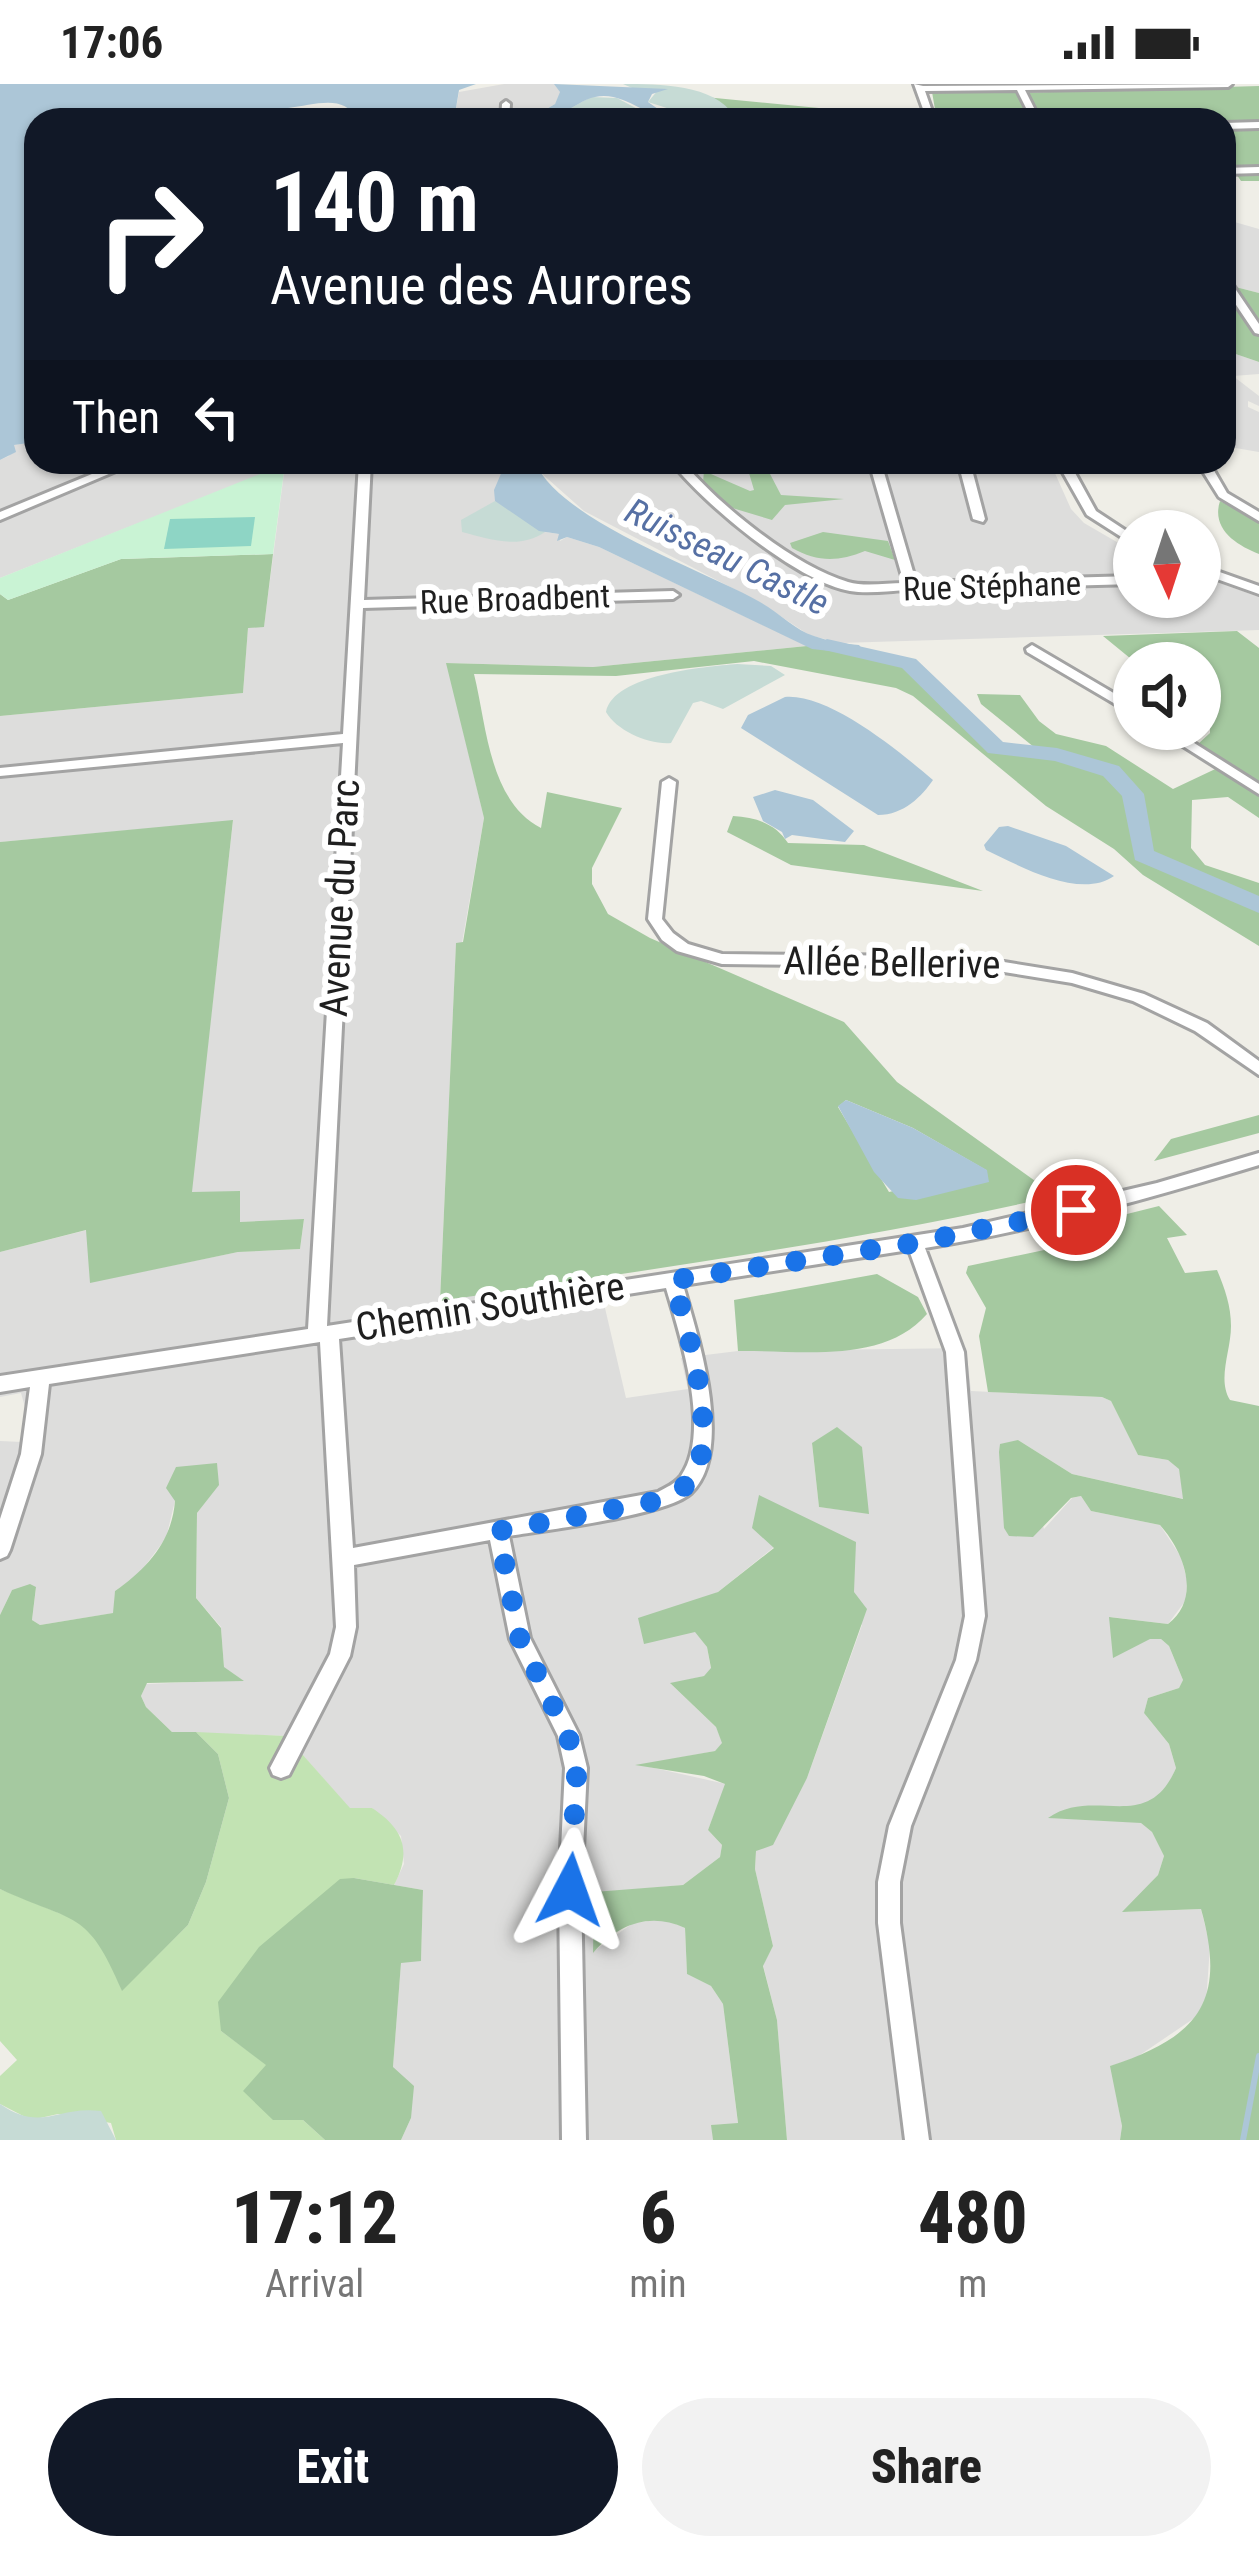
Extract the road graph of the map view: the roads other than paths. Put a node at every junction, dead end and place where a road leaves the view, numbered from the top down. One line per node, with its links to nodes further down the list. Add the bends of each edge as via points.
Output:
1 (1228, 84): 3 (street)
2 (920, 87): 3 (street)
3 (1022, 90): 6 (street)
4 (506, 104): 5 (street)
5 (506, 108)
6 (1030, 108)
7 (1236, 298): 8 (street)
8 (1239, 302): 9 (street)
9 (1259, 331)
10 (101, 474): 17 (street)
11 (364, 474): 27 (street, Avenue du Parc)
12 (687, 474): 25 (street, Rue Stéphane, via 711,502 831,581)
13 (878, 474): 25 (street)
14 (967, 474): 19 (street)
15 (1070, 474): 20 (street, via 1091,513)
16 (1211, 474): 18 (street, via 1227,500)
17 (0, 515)
18 (1259, 517)
19 (979, 519)
20 (1113, 528)
21 (1221, 576): 24 (street)
22 (1259, 576): 24 (street)
23 (1113, 581): 25 (street, Rue Stéphane)
24 (1252, 588)
25 (912, 590)
26 (673, 595): 27 (street, Rue Broadbent)
27 (357, 604): 30 (street, Avenue du Parc)
28 (1032, 649): 29 (street)
29 (1113, 698)
30 (349, 738): 32 (street); 39 (street, Avenue du Parc)
31 (1196, 750): 34 (street)
32 (0, 772)
33 (669, 782): 35 (street, Allée Bellerive, via 655,919 665,939 689,952 1015,964 1067,974 1195,1021)
34 (1259, 790)
35 (1259, 1069)
36 (1259, 1159): 37 (street, Chemin Southière, via 1076,1210)
37 (915, 1243): 38 (street, Chemin Southière); 47 (street, via 955,1352 975,1616 889,1882)
38 (673, 1280): 39 (street, Chemin Southière); 42 (street, via 701,1412 693,1481 662,1500)
39 (323, 1333): 40 (street, Chemin Southière); 44 (street, Avenue du Parc)
40 (40, 1378): 41 (street, Chemin Southière); 43 (street, via 32,1454)
41 (0, 1384)
42 (498, 1531): 44 (street); 46 (street, via 520,1639 577,1768 570,1890)
43 (0, 1550)
44 (344, 1558): 45 (street, Avenue du Parc, via 340,1657)
45 (281, 1768)
46 (574, 2140)
47 (917, 2140)

